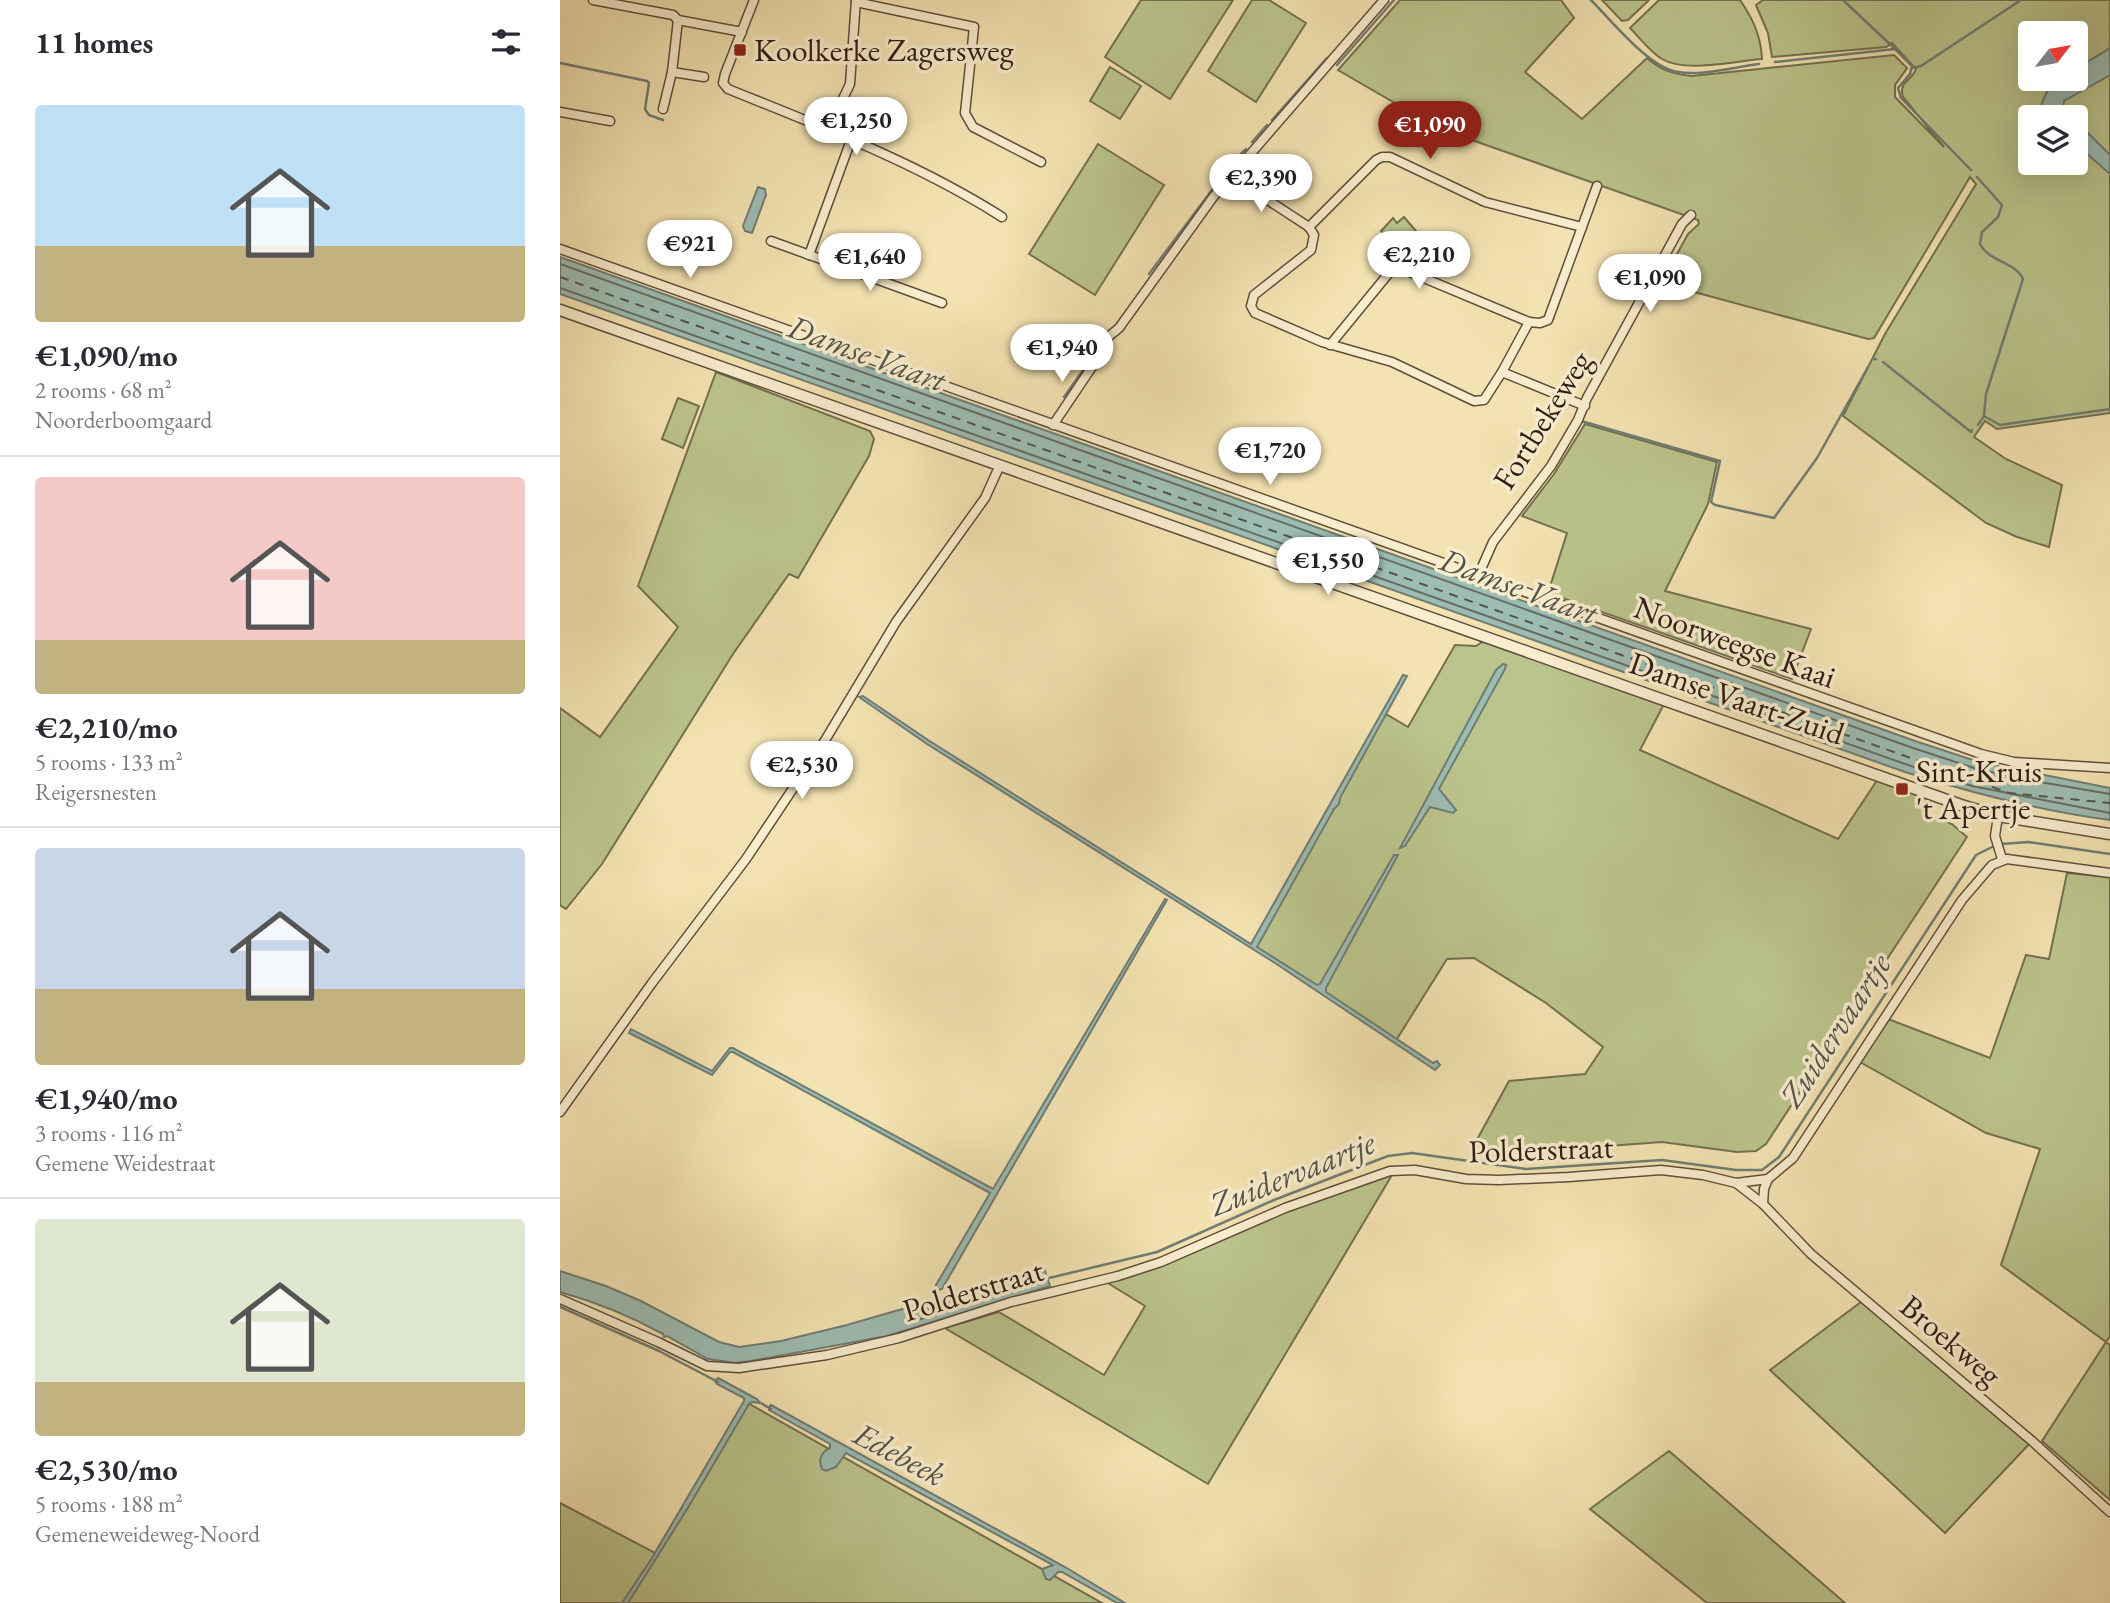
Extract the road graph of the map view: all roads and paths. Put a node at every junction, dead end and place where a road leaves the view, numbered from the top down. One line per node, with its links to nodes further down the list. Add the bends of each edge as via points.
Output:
1 (593, 0): 5 (street, via 673,15)
2 (754, 0): 6 (street)
3 (1384, 0): 15 (street)
4 (856, 1): 12 (street, via 850,84); 14 (street, via 974,27 965,113 973,127)
5 (678, 20): 6 (street); 7 (street)
6 (741, 32): 12 (street, via 723,83 728,89)
7 (672, 72): 8 (street); 9 (street)
8 (704, 77)
9 (663, 109)
10 (560, 112): 11 (street)
11 (610, 121)
12 (828, 130): 13 (street)
13 (851, 140): 18 (street, via 926,173); 23 (street)
14 (1041, 162)
15 (1231, 176): 19 (street); 30 (street, via 1119,328 1102,342 1100,355)
16 (1597, 186): 20 (street)
17 (1691, 215): 29 (street, Fortbekeweg, via 1682,224)
18 (1002, 217)
19 (1309, 227): 20 (street, via 1382,157 1485,202); 27 (street, via 1314,235 1311,250 1254,295 1251,306 1255,313)
20 (1582, 227): 26 (street, via 1548,320)
21 (771, 242): 23 (street)
22 (560, 249): 30 (street, Noorweegse Kaai)
23 (809, 255): 24 (street)
24 (942, 303)
25 (560, 310): 31 (street, Damse Vaart-Zuid)
26 (1529, 321): 27 (street, via 1401,268 1389,273); 28 (street)
27 (1330, 345): 28 (street, via 1392,362 1474,401 1484,400)
28 (1502, 372): 29 (street)
29 (1585, 406): 32 (street, Fortbekeweg, via 1551,466 1493,542)
30 (1053, 425): 32 (street, Noorweegse Kaai)
31 (1000, 465): 34 (street, Damse Vaart-Zuid); 38 (street, via 985,498 896,622 752,850)
32 (1478, 576): 33 (street, Noorweegse Kaai, via 1981,754 2014,762)
33 (2110, 768)
34 (1998, 816): 35 (street, Damse Vaart-Zuid); 36 (street, via 1996,838)
35 (2110, 834)
36 (2001, 856): 37 (street); 39 (street, via 1962,900 1801,1146)
37 (2110, 873)
38 (560, 1112)
39 (1768, 1179): 40 (street, Polderstraat); 41 (street)
40 (1736, 1183): 41 (street, Broekweg); 42 (street, Polderstraat, via 1661,1170 1499,1180 1390,1171 1118,1276 1011,1302 899,1338 739,1368 707,1366)
41 (1763, 1203): 43 (street, Broekweg, via 1811,1254)
42 (560, 1299)
43 (2110, 1512)

